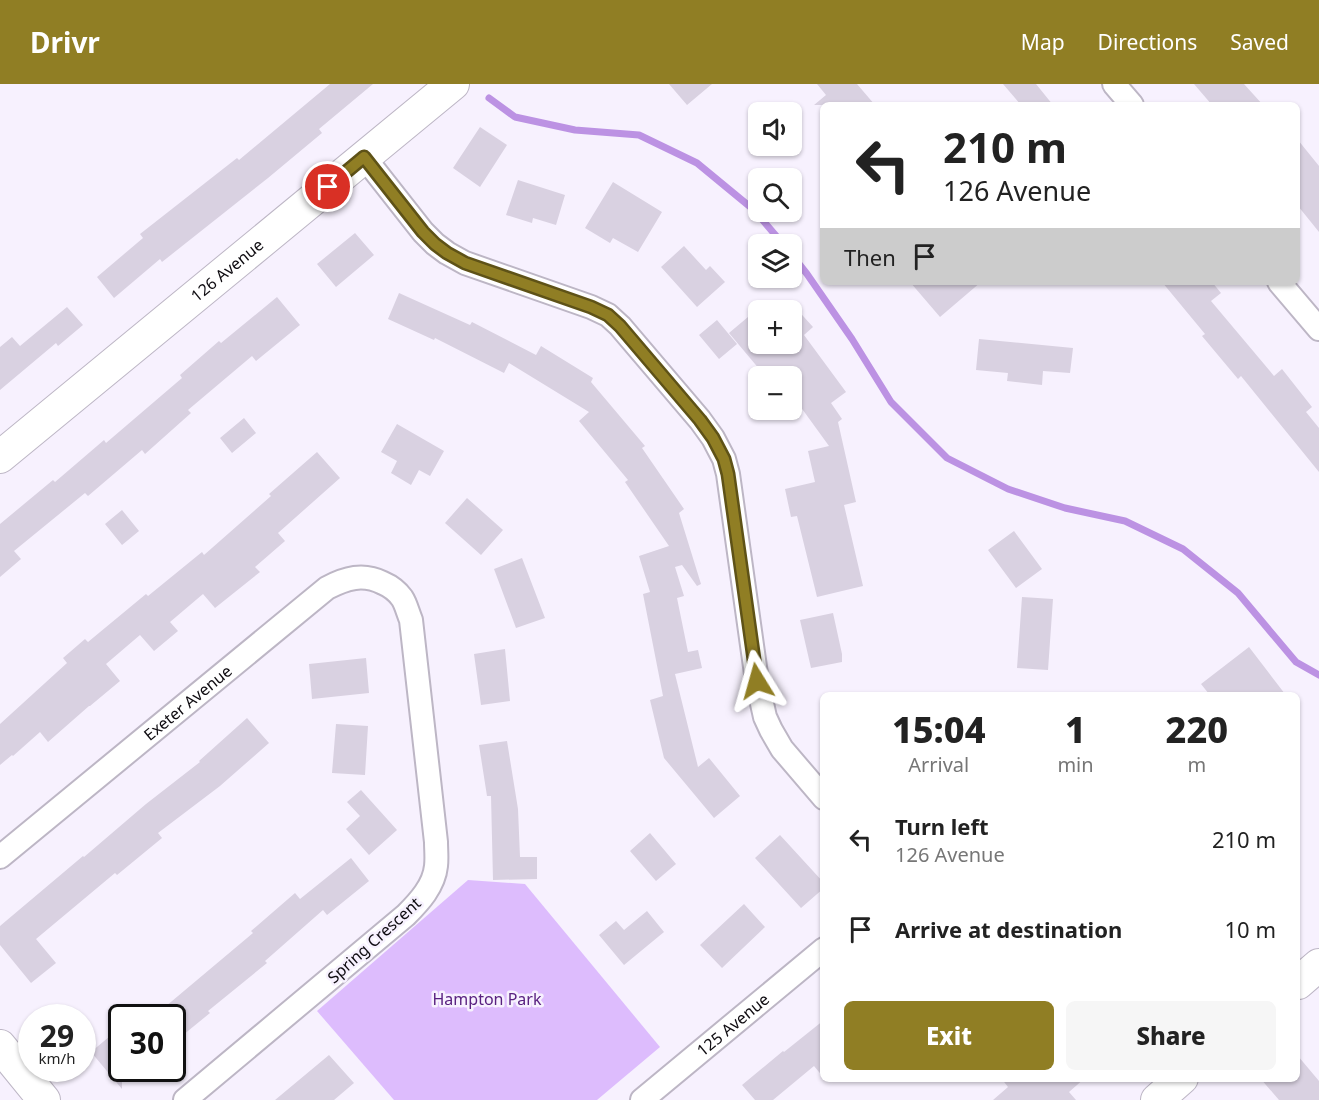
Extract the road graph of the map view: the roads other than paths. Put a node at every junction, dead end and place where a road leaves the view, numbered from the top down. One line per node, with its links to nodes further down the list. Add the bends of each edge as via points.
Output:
1 (453, 84): 4 (street, 126 Avenue)
2 (1114, 84): 3 (street)
3 (1129, 102)
4 (364, 157): 7 (street, 126 Avenue); 9 (street, via 423,232 447,253 608,315 635,342 713,438 728,474 765,717 782,749)
5 (1282, 285): 6 (street)
6 (1319, 329)
7 (0, 457)
8 (386, 584): 10 (street, Exeter Avenue, via 364,577 343,580 327,588); 17 (street, Spring Crescent, via 401,597 411,620 436,842 432,882 406,915)
9 (820, 793)
10 (0, 858)
11 (820, 952): 18 (street, 125 Avenue)
12 (1319, 965): 13 (street)
13 (1300, 981)
14 (0, 1046): 16 (street)
15 (1177, 1082): 19 (street)
16 (44, 1100)
17 (185, 1100)
18 (642, 1100)
19 (1156, 1100)

